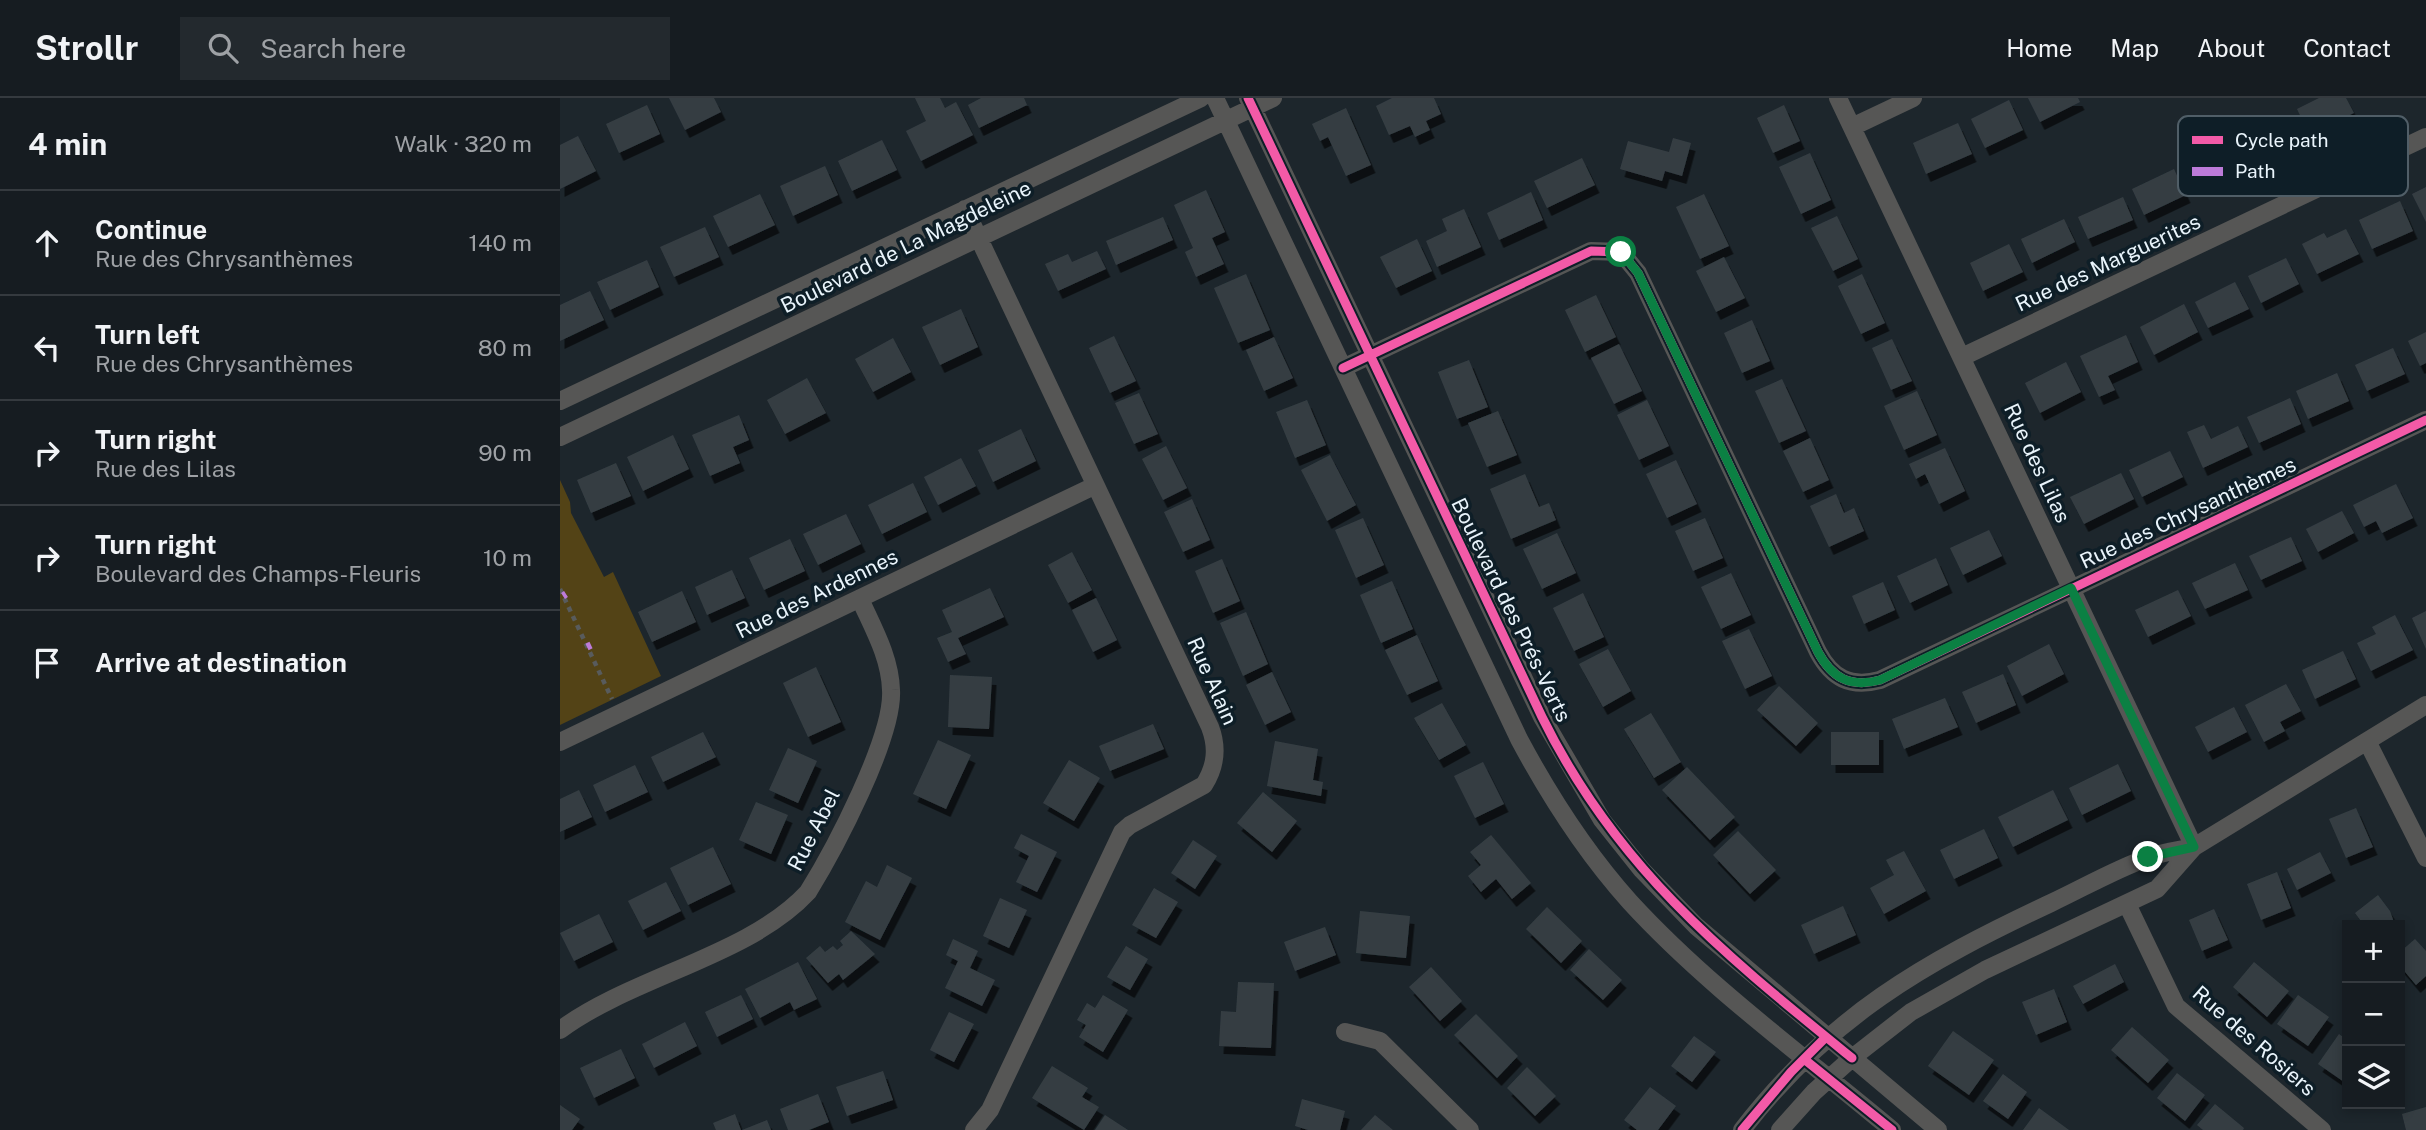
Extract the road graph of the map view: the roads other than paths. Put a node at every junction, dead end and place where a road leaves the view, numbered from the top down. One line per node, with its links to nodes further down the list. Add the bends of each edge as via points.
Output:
1 (1201, 98): 12 (street, Boulevard de La Magdeleine)
2 (1215, 98): 7 (street)
3 (1273, 98): 6 (street, Boulevard de La Magdeleine)
4 (1838, 98): 8 (street, Rue des Lilas)
5 (1913, 98): 8 (street)
6 (1250, 103): 7 (street, Boulevard de La Magdeleine); 14 (street, Boulevard des Prés-Verts)
7 (1226, 120): 13 (street, Boulevard de La Magdeleine); 16 (street)
8 (1852, 127): 15 (street, Rue des Lilas)
9 (2426, 137): 10 (street, Rue des Marguerites)
10 (2408, 146)
11 (2302, 196): 15 (street, Rue des Marguerites)
12 (965, 209): 13 (street, Rue Alain); 17 (street, Boulevard de La Magdeleine)
13 (978, 238): 19 (street, Boulevard de La Magdeleine); 20 (street, Rue Alain)
14 (1370, 355): 16 (street, Rue des Chrysanthèmes); 21 (street, Rue des Chrysanthèmes, via 1591,251 1621,252 1638,273 1818,652 1835,676 1858,684 1880,680); 31 (street, Boulevard des Prés-Verts, via 1556,745 1602,820 1678,909)
15 (1962, 357): 21 (street, Rue des Lilas)
16 (1343, 368): 33 (street, via 1519,739 1564,817 1645,918)
17 (560, 401)
18 (2426, 420): 21 (street, Rue des Chrysanthèmes)
19 (560, 437)
20 (1094, 486): 22 (street, Rue des Ardennes); 35 (street, Rue Alain, via 1210,727 1214,762 1203,785 1122,832)
21 (2071, 588): 26 (street, Rue des Lilas)
22 (860, 598): 25 (street, Rue des Ardennes); 29 (street, Rue Abel, via 887,662 892,691 889,722 808,892 761,929 603,1003)
23 (2426, 705): 24 (street)
24 (2367, 741): 26 (street); 27 (street)
25 (560, 742)
26 (2194, 847): 28 (street, via 2157,889); 31 (street, via 2148,857 1967,943 1901,981)
27 (2426, 858)
28 (2127, 904): 32 (street, via 1959,983 1911,1012); 41 (street, Rue des Rosiers, via 2176,1006)
29 (560, 1030)
30 (1345, 1032): 36 (street, via 1380,1041)
31 (1826, 1037): 32 (street, Boulevard des Prés-Verts); 33 (street)
32 (1852, 1058): 34 (street); 40 (street, Boulevard des Prés-Verts)
33 (1804, 1059): 34 (street); 37 (street)
34 (1830, 1079): 38 (street); 39 (street)
35 (977, 1129)
36 (1470, 1130)
37 (1742, 1130)
38 (1780, 1130)
39 (1892, 1130)
40 (1938, 1130)
41 (2322, 1130)

